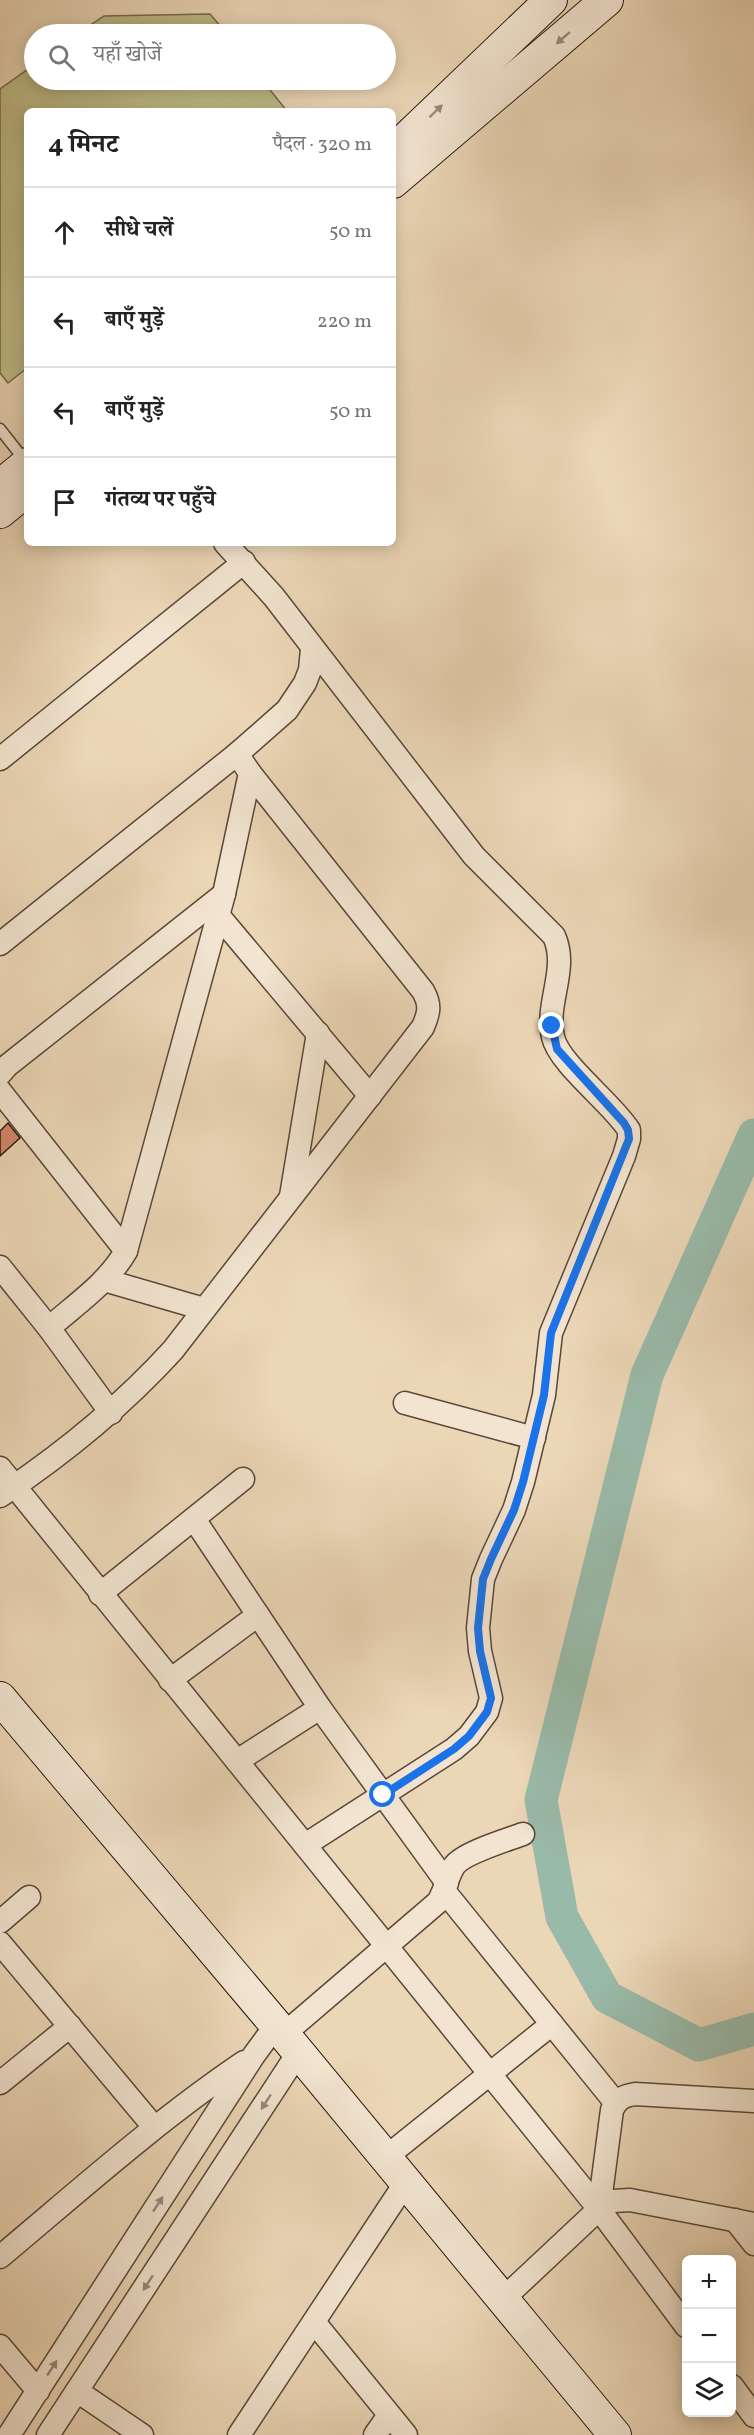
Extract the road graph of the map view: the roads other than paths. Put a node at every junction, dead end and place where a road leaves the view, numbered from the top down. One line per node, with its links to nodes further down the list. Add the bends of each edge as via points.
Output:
1 (551, 0): 3 (street, one-way to 1)
2 (607, 0): 4 (street, one-way to 4)
3 (396, 148)
4 (396, 179)
5 (0, 429): 6 (lane)
6 (24, 459)
7 (24, 466): 8 (street)
8 (0, 486)
9 (24, 492): 10 (street)
10 (0, 512)
11 (228, 546): 12 (street)
12 (244, 562): 13 (street); 15 (street)
13 (312, 649): 14 (street, via 305,683 287,710); 31 (street, via 474,856 555,936 560,948 552,1026 557,1049 628,1130 624,1156 551,1333)
14 (237, 754): 16 (street); 18 (street)
15 (0, 759)
16 (250, 773): 17 (street); 22 (street, via 430,1003 423,1028)
17 (221, 905): 19 (street); 20 (street); 24 (street)
18 (0, 944)
19 (318, 1033): 22 (street); 23 (street)
20 (0, 1074)
21 (0, 1091): 24 (street)
22 (370, 1096): 23 (street)
23 (291, 1197): 27 (street)
24 (126, 1251): 26 (street)
25 (0, 1267): 28 (street)
26 (104, 1280): 27 (street); 28 (street)
27 (204, 1310): 30 (street, via 157,1367)
28 (49, 1328): 30 (street)
29 (405, 1403): 31 (street)
30 (111, 1413): 34 (street)
31 (534, 1438): 42 (street, via 514,1510 483,1579 478,1628 491,1698 487,1712 454,1749)
32 (0, 1468): 34 (street)
33 (243, 1479): 35 (street)
34 (7, 1491): 36 (street)
35 (194, 1519): 36 (street); 37 (street)
36 (100, 1594): 38 (street)
37 (258, 1615): 38 (street); 40 (street)
38 (170, 1680): 41 (street)
39 (0, 1698): 52 (street)
40 (320, 1708): 41 (street); 42 (street)
41 (237, 1761): 44 (street)
42 (383, 1795): 44 (street); 45 (street)
43 (523, 1834): 45 (street, via 460,1860)
44 (305, 1845): 49 (street)
45 (446, 1887): 49 (street, via 438,1902); 50 (street)
46 (29, 1897): 47 (street)
47 (0, 1922)
48 (0, 1942): 51 (street)
49 (386, 1946): 52 (street); 54 (street)
50 (552, 2024): 54 (street); 57 (street)
51 (70, 2026): 55 (street); 58 (street)
52 (286, 2037): 53 (street); 59 (street); 70 (street, one-way to 70)
53 (254, 2055): 58 (street); 69 (street, one-way to 53)
54 (490, 2075): 59 (street); 61 (street)
55 (0, 2083)
56 (754, 2101): 57 (street, via 635,2094)
57 (615, 2102): 61 (street)
58 (154, 2127): 64 (street)
59 (386, 2157): 60 (street)
60 (406, 2182): 65 (street); 67 (street)
61 (599, 2209): 62 (street, via 613,2201 630,2200); 65 (street); 66 (street)
62 (745, 2222): 63 (street)
63 (754, 2244)
64 (0, 2257)
65 (503, 2299): 80 (street)
66 (682, 2319)
67 (314, 2322): 72 (street); 77 (street)
68 (0, 2346): 69 (street)
69 (38, 2391): 74 (street)
70 (77, 2391): 75 (street); 76 (street)
71 (736, 2391): 73 (street)
72 (389, 2415): 78 (street); 79 (street)
73 (754, 2416)
74 (9, 2435)
75 (48, 2435)
76 (142, 2435)
77 (239, 2435)
78 (375, 2435)
79 (406, 2435)
80 (615, 2435)

